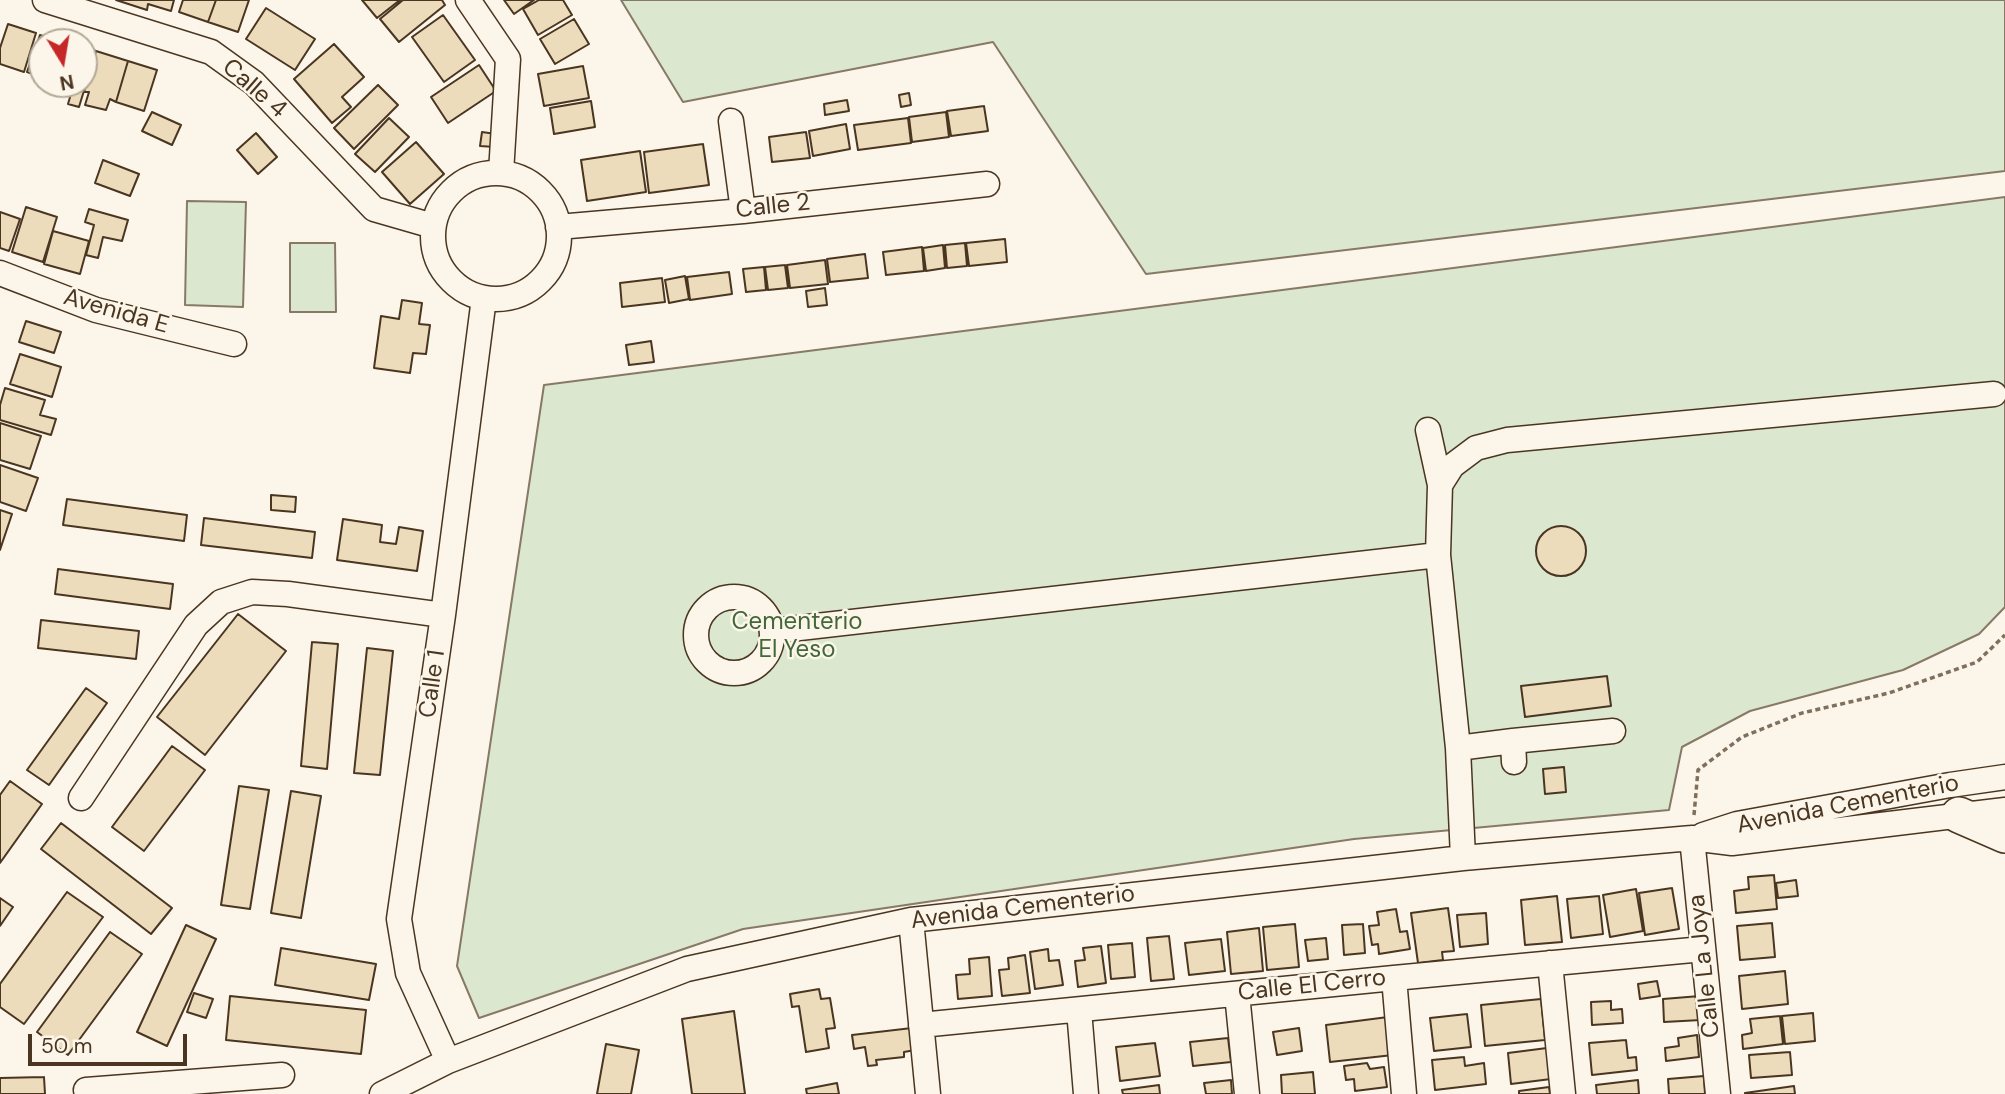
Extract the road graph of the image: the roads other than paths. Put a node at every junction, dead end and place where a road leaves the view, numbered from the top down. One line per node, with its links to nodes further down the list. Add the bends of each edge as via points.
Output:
1 (45, 0): 7 (street, Calle 4, via 211,52 254,83 374,209)
2 (468, 0): 4 (street, via 508,59)
3 (731, 121): 6 (street)
4 (501, 173): 7 (street, via 478,175 456,186 441,204); 8 (street, via 522,178 539,190 552,207)
5 (987, 184): 6 (street, Calle 2)
6 (743, 211): 8 (street, Calle 2)
7 (433, 226): 10 (street, via 436,258 455,285)
8 (558, 227): 10 (street, via 558,251 539,281 508,298)
9 (0, 273): 11 (street, Avenida E, via 96,310)
10 (484, 299): 16 (street, Calle 1)
11 (234, 344)
12 (1994, 394): 14 (street, via 1507,440 1476,448 1452,467)
13 (1427, 430): 14 (street)
14 (1440, 485): 15 (street)
15 (1438, 555): 17 (street); 19 (street)
16 (443, 615): 21 (street, via 288,594 252,592 221,602 196,625); 34 (street, Calle 1, via 399,919 408,973)
17 (773, 631)
18 (1613, 732): 19 (street, via 1513,751)
19 (1458, 748): 26 (street)
20 (2005, 778): 25 (street, Avenida Cementerio, via 1737,824)
21 (80, 798)
22 (2005, 810): 23 (street, Avenida Cementerio)
23 (1959, 815): 24 (highway); 25 (street, Avenida Cementerio, via 1732,843)
24 (2005, 835)
25 (1692, 838): 26 (street, Avenida Cementerio); 28 (street, Calle La Joya)
26 (1463, 858): 27 (street, Avenida Cementerio)
27 (911, 920): 33 (street); 34 (street, Avenida Cementerio, via 687,969)
28 (1703, 950): 29 (street, Calle El Cerro); 44 (street, Calle La Joya)
29 (1550, 963): 30 (street, Calle El Cerro); 43 (street)
30 (1394, 978): 31 (street, Calle El Cerro); 42 (street)
31 (1237, 994): 32 (street, Calle El Cerro); 41 (street)
32 (1079, 1010): 33 (street, Calle El Cerro); 40 (street)
33 (922, 1025): 39 (street)
34 (448, 1061): 38 (street, Avenida Cementerio)
35 (282, 1075): 36 (street)
36 (180, 1088): 37 (street)
37 (86, 1090)
38 (382, 1094)
39 (928, 1094)
40 (1086, 1094)
41 (1247, 1094)
42 (1404, 1094)
43 (1563, 1094)
44 (1718, 1094)

